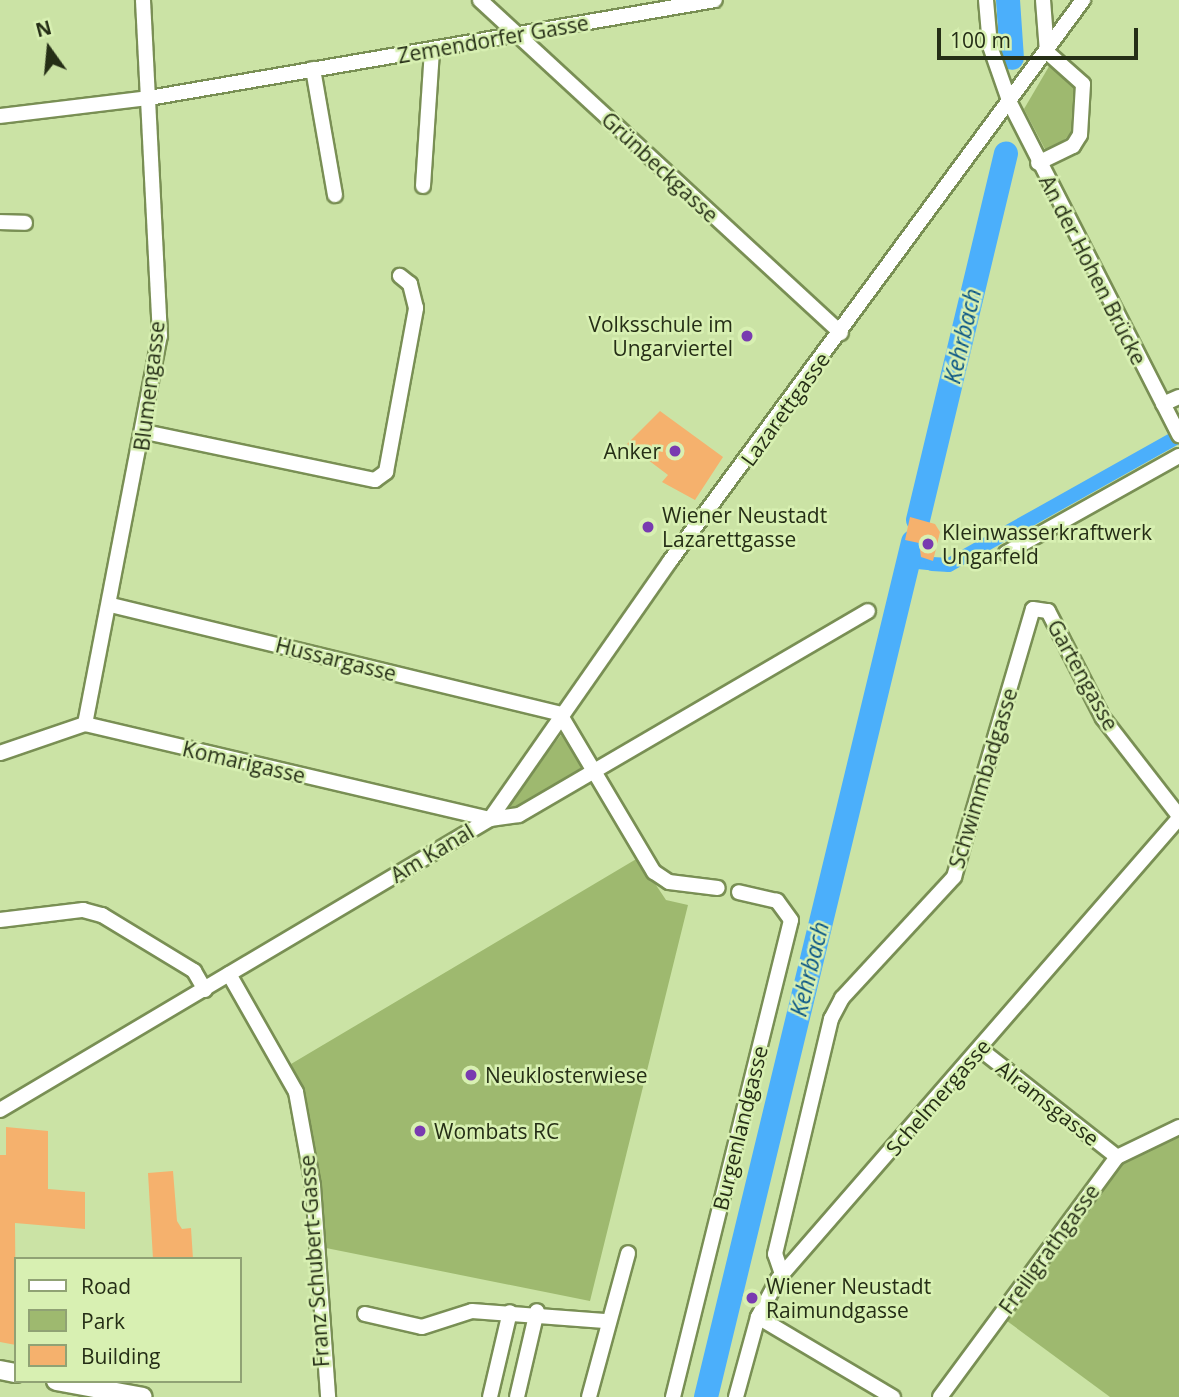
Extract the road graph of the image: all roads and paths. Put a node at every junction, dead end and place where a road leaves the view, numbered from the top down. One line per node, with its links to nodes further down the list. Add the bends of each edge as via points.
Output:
1 (143, 0): 12 (street, Blumengasse)
2 (480, 0): 8 (street, Grünbeckgasse)
3 (715, 0): 7 (street, Zemendorfer Gasse)
4 (986, 0): 13 (street, An der Hohen Brücke, via 990,47)
5 (1043, 0): 10 (street)
6 (1083, 0): 10 (street, Lazarettgasse)
7 (673, 4): 8 (street, Zemendorfer Gasse)
8 (518, 36): 9 (street, Zemendorfer Gasse); 21 (street, Grünbeckgasse)
9 (432, 51): 11 (street, Zemendorfer Gasse); 16 (street)
10 (1047, 52): 13 (street, Lazarettgasse); 15 (street, via 1083,85 1080,135 1073,146)
11 (313, 69): 12 (street, Zemendorfer Gasse); 17 (street)
12 (149, 98): 14 (street, Zemendorfer Gasse); 24 (street, Blumengasse, via 160,336)
13 (1010, 103): 15 (street, An der Hohen Brücke); 21 (street, Lazarettgasse)
14 (0, 116)
15 (1038, 163): 23 (street, An der Hohen Brücke)
16 (423, 186)
17 (335, 195)
18 (0, 222): 19 (street)
19 (25, 223)
20 (400, 276): 24 (street, via 410,284 416,309 386,472 376,480)
21 (841, 334): 31 (street, Lazarettgasse)
22 (1179, 397): 23 (street)
23 (1165, 410): 25 (street, An der Hohen Brücke)
24 (145, 432): 28 (street, Blumengasse)
25 (1179, 435)
26 (1179, 456): 27 (street)
27 (1006, 553)
28 (111, 605): 31 (street, Hussargasse); 32 (street, Blumengasse)
29 (1033, 609): 35 (street, Gartengasse, via 1048,611 1103,718); 47 (street, Schwimmbadgasse, via 954,877 842,998 831,1019 775,1254)
30 (869, 611): 34 (street, Am Kanal)
31 (560, 714): 34 (street); 36 (street, Lazarettgasse)
32 (85, 724): 33 (street); 36 (street, Komarigasse)
33 (0, 753)
34 (598, 772): 36 (street, Am Kanal, via 519,815); 37 (street, via 654,872 669,882)
35 (1179, 817): 42 (street, Schelmergasse)
36 (490, 819): 40 (street, Am Kanal)
37 (711, 887)
38 (740, 892): 59 (street, Burgenlandgasse, via 777,901 791,920)
39 (0, 920): 41 (street, via 83,910 102,915 194,971)
40 (229, 974): 41 (street, Am Kanal); 55 (street, Franz Schubert-Gasse, via 296,1092 313,1186)
41 (205, 990): 43 (street, Am Kanal)
42 (980, 1049): 45 (street, Alramsgasse); 47 (street, Schelmergasse)
43 (0, 1110)
44 (1179, 1127): 45 (street, Freiligrathgasse)
45 (1117, 1157): 62 (street, Freiligrathgasse)
46 (628, 1253): 52 (street)
47 (782, 1274): 51 (street, Schelmergasse)
48 (537, 1311): 49 (street); 52 (street); 57 (street)
49 (510, 1312): 50 (street, via 472,1311 422,1327); 56 (street)
50 (365, 1314)
51 (758, 1317): 60 (street, Schelmergasse); 61 (street)
52 (606, 1321): 58 (street)
53 (68, 1383): 54 (main road)
54 (143, 1397)
55 (328, 1397)
56 (490, 1397)
57 (517, 1397)
58 (589, 1397)
59 (674, 1397)
60 (736, 1397)
61 (893, 1397)
62 (940, 1397)

